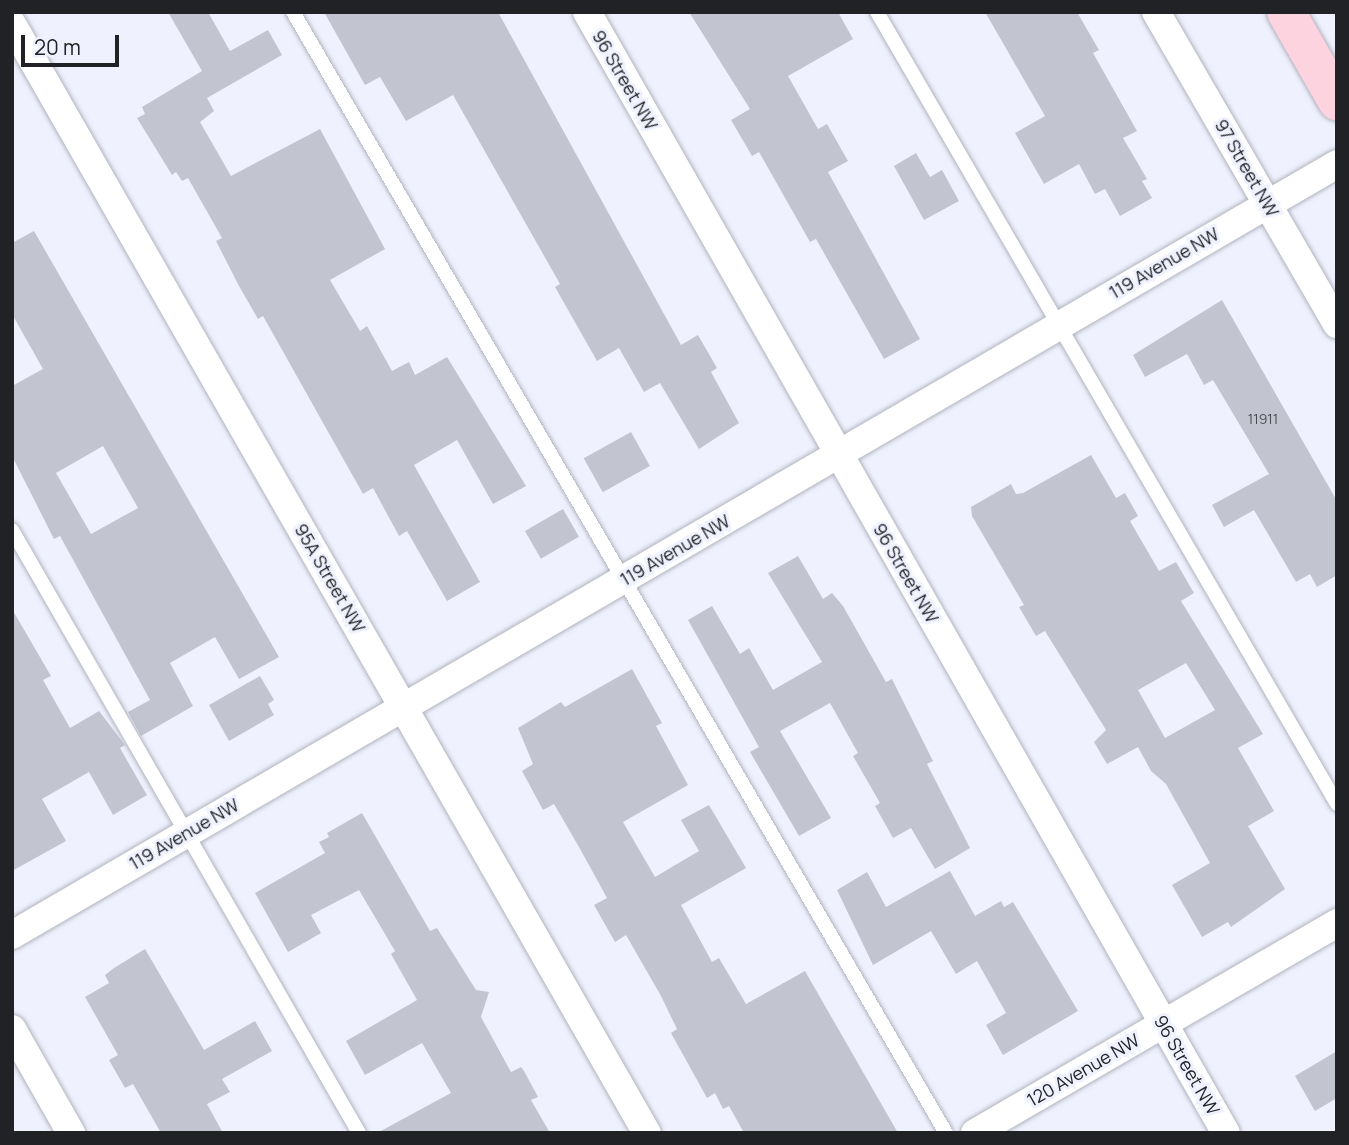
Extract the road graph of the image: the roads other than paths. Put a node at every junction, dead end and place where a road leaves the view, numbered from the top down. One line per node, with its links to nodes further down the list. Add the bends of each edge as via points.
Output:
1 (293, 12): 14 (lane)
2 (587, 12): 12 (street, 96 Street NW)
3 (877, 12): 11 (lane)
4 (1156, 12): 9 (street, 97 Street NW)
5 (1286, 12): 7 (main road)
6 (12, 24): 15 (street, 95A Street NW)
7 (1337, 101)
8 (1337, 164): 9 (street, 119 Avenue NW)
9 (1267, 203): 10 (street, 97 Street NW); 11 (street, 119 Avenue NW)
10 (1337, 324)
11 (1058, 325): 12 (street, 119 Avenue NW); 16 (lane)
12 (844, 464): 14 (street, 119 Avenue NW); 20 (street, 96 Street NW)
13 (12, 530): 17 (lane)
14 (625, 579): 15 (street, 119 Avenue NW); 25 (lane)
15 (403, 707): 17 (street, 119 Avenue NW); 24 (street, 95A Street NW)
16 (1337, 804)
17 (188, 832): 19 (street, 119 Avenue NW); 23 (lane)
18 (1337, 923): 20 (street, 120 Avenue NW)
19 (12, 935)
20 (1162, 1024): 26 (street, 120 Avenue NW); 27 (street, 96 Street NW)
21 (12, 1029): 22 (street)
22 (71, 1133)
23 (359, 1133)
24 (647, 1133)
25 (946, 1133)
26 (975, 1133)
27 (1226, 1133)

